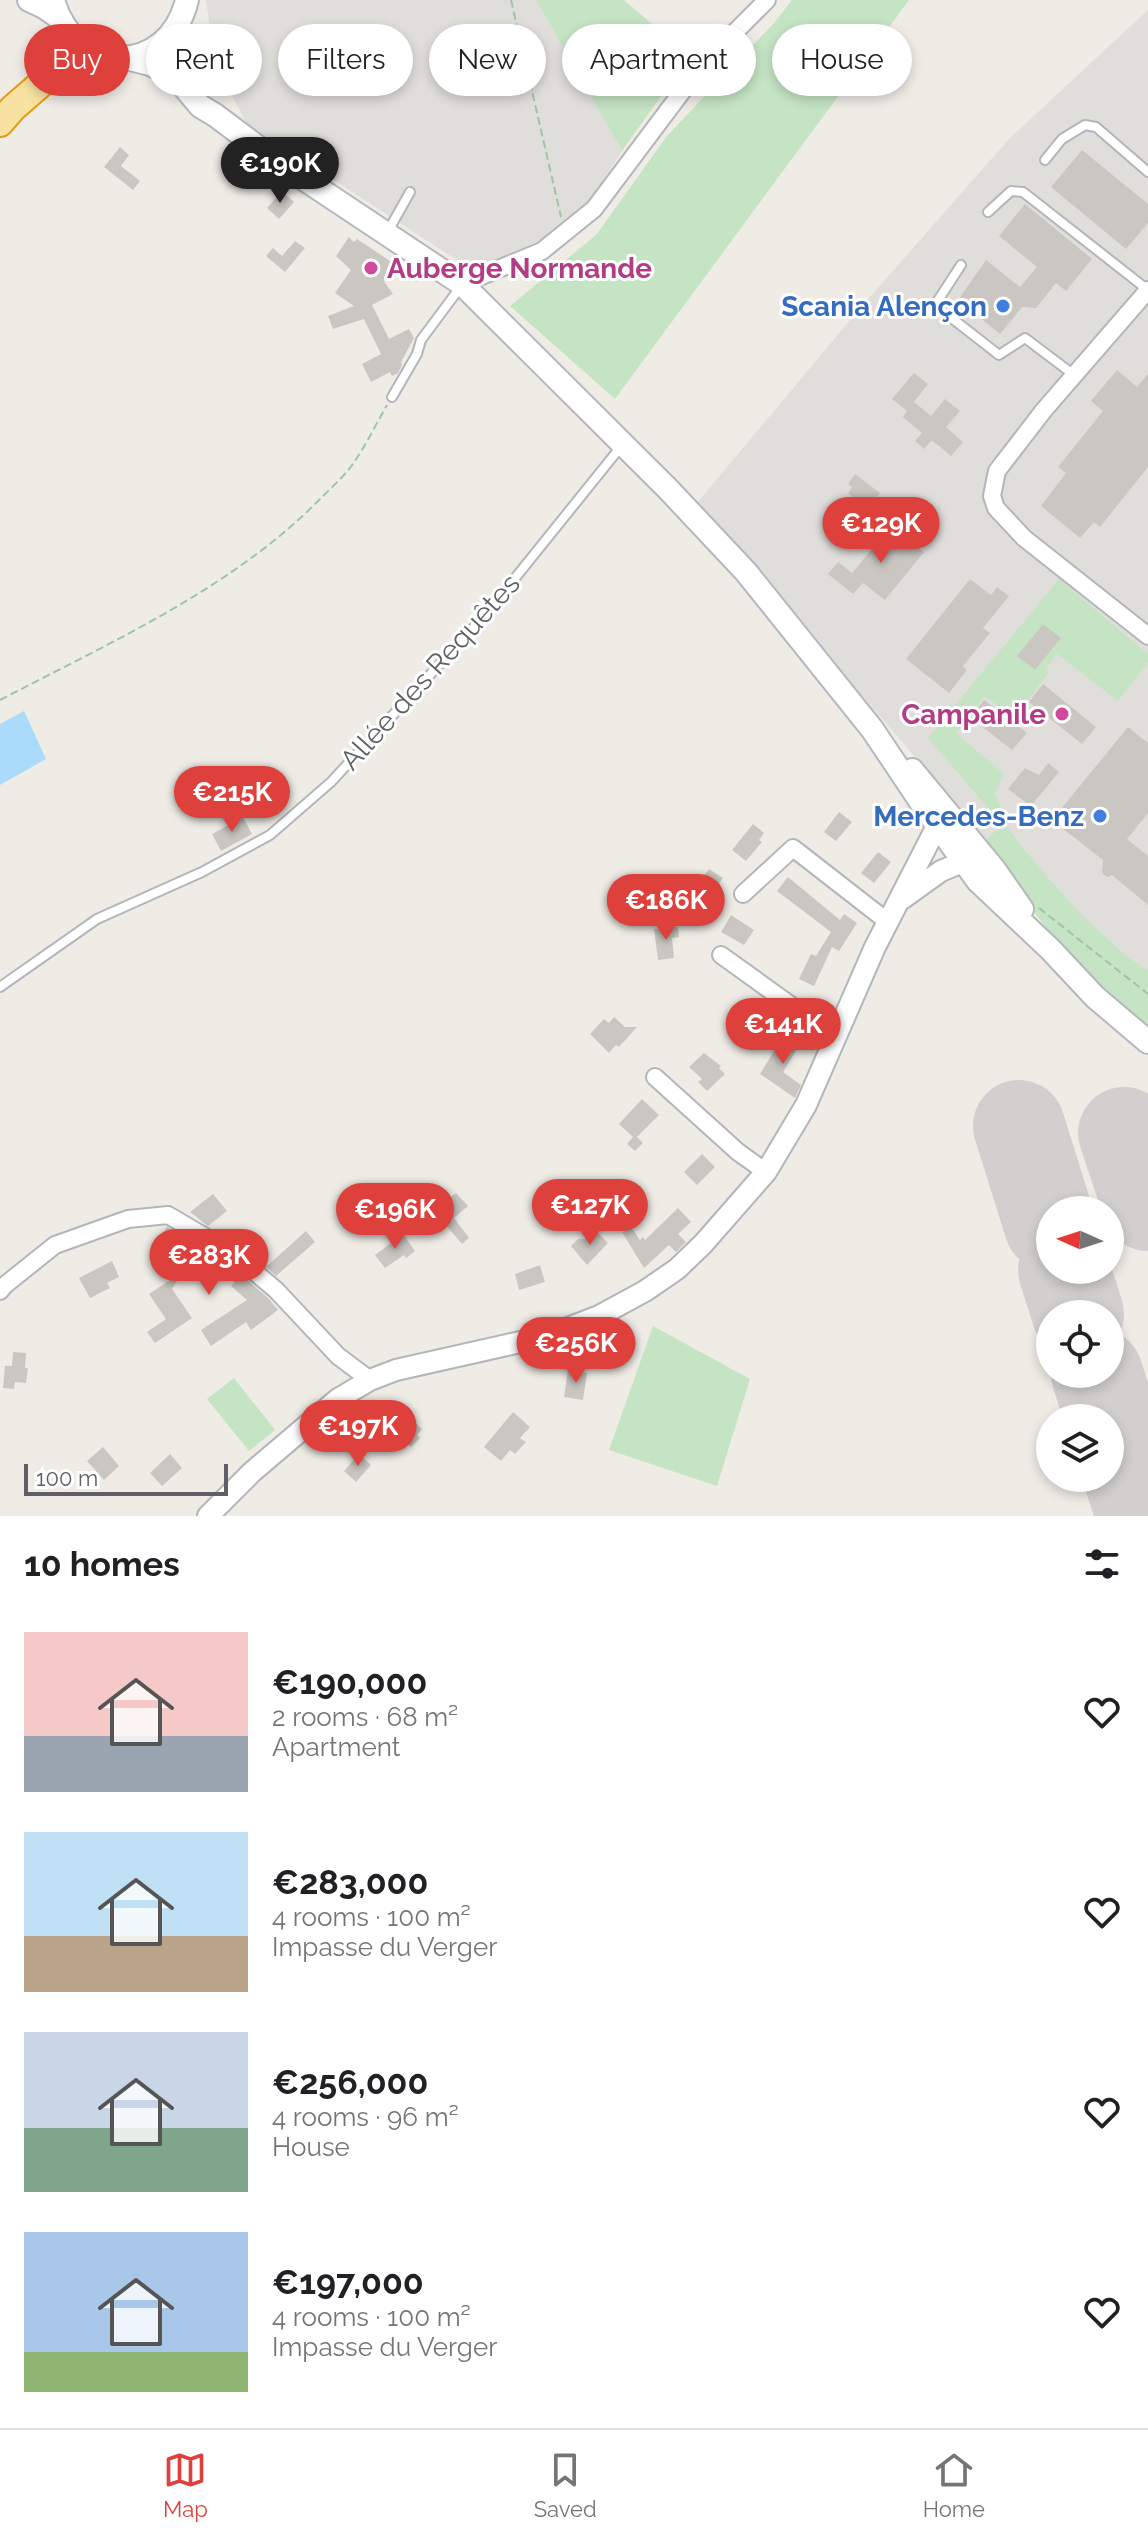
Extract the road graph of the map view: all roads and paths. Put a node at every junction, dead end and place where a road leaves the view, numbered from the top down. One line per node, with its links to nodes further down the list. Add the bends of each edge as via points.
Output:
1 (29, 0): 4 (main road)
2 (511, 0): 15 (path)
3 (767, 0): 15 (street, via 702,65 594,209)
4 (55, 8)
5 (187, 10): 6 (main road, via 155,48); 9 (main road, via 181,57)
6 (130, 57)
7 (130, 59): 9 (main road, via 175,76 200,106)
8 (27, 96): 10 (highway)
9 (215, 115): 16 (main road)
10 (0, 123)
11 (1045, 160): 12 (lane, via 1062,139 1085,125 1096,127)
12 (1148, 172)
13 (410, 192): 16 (lane)
14 (988, 212): 19 (lane, via 1011,191 1023,192)
15 (565, 232): 18 (street, via 542,251)
16 (387, 234): 18 (main road)
17 (961, 265): 20 (lane, via 935,305 999,355 1025,338)
18 (462, 284): 21 (lane, via 421,340); 22 (main road)
19 (1148, 290): 20 (street)
20 (1074, 375): 23 (street, via 997,471 992,496 996,508 1024,538)
21 (392, 397): 24 (path, via 349,470 265,548 128,633)
22 (623, 444): 25 (main road, via 746,572); 33 (lane, Allée des Requêtes, via 487,613 321,791 270,835 97,919)
23 (1148, 636)
24 (0, 700)
25 (872, 729): 26 (main road); 27 (main road, via 931,790)
26 (937, 826): 27 (main road, via 948,820); 29 (street)
27 (976, 860): 29 (street, via 941,871); 36 (main road, via 978,881)
28 (743, 894): 31 (street, via 793,848)
29 (899, 901): 31 (street)
30 (1040, 908): 34 (path)
31 (888, 922): 35 (street)
32 (721, 955): 35 (street)
33 (0, 987)
34 (1148, 994)
35 (835, 1037): 38 (street, via 806,1105)
36 (1148, 1042)
37 (655, 1077): 38 (street)
38 (766, 1172): 40 (street, via 677,1269 599,1316 547,1336)
39 (0, 1291): 40 (street, via 55,1245 128,1219 168,1215 231,1252 276,1290 338,1356)
40 (370, 1380): 41 (street, via 338,1399)
41 (208, 1516)

